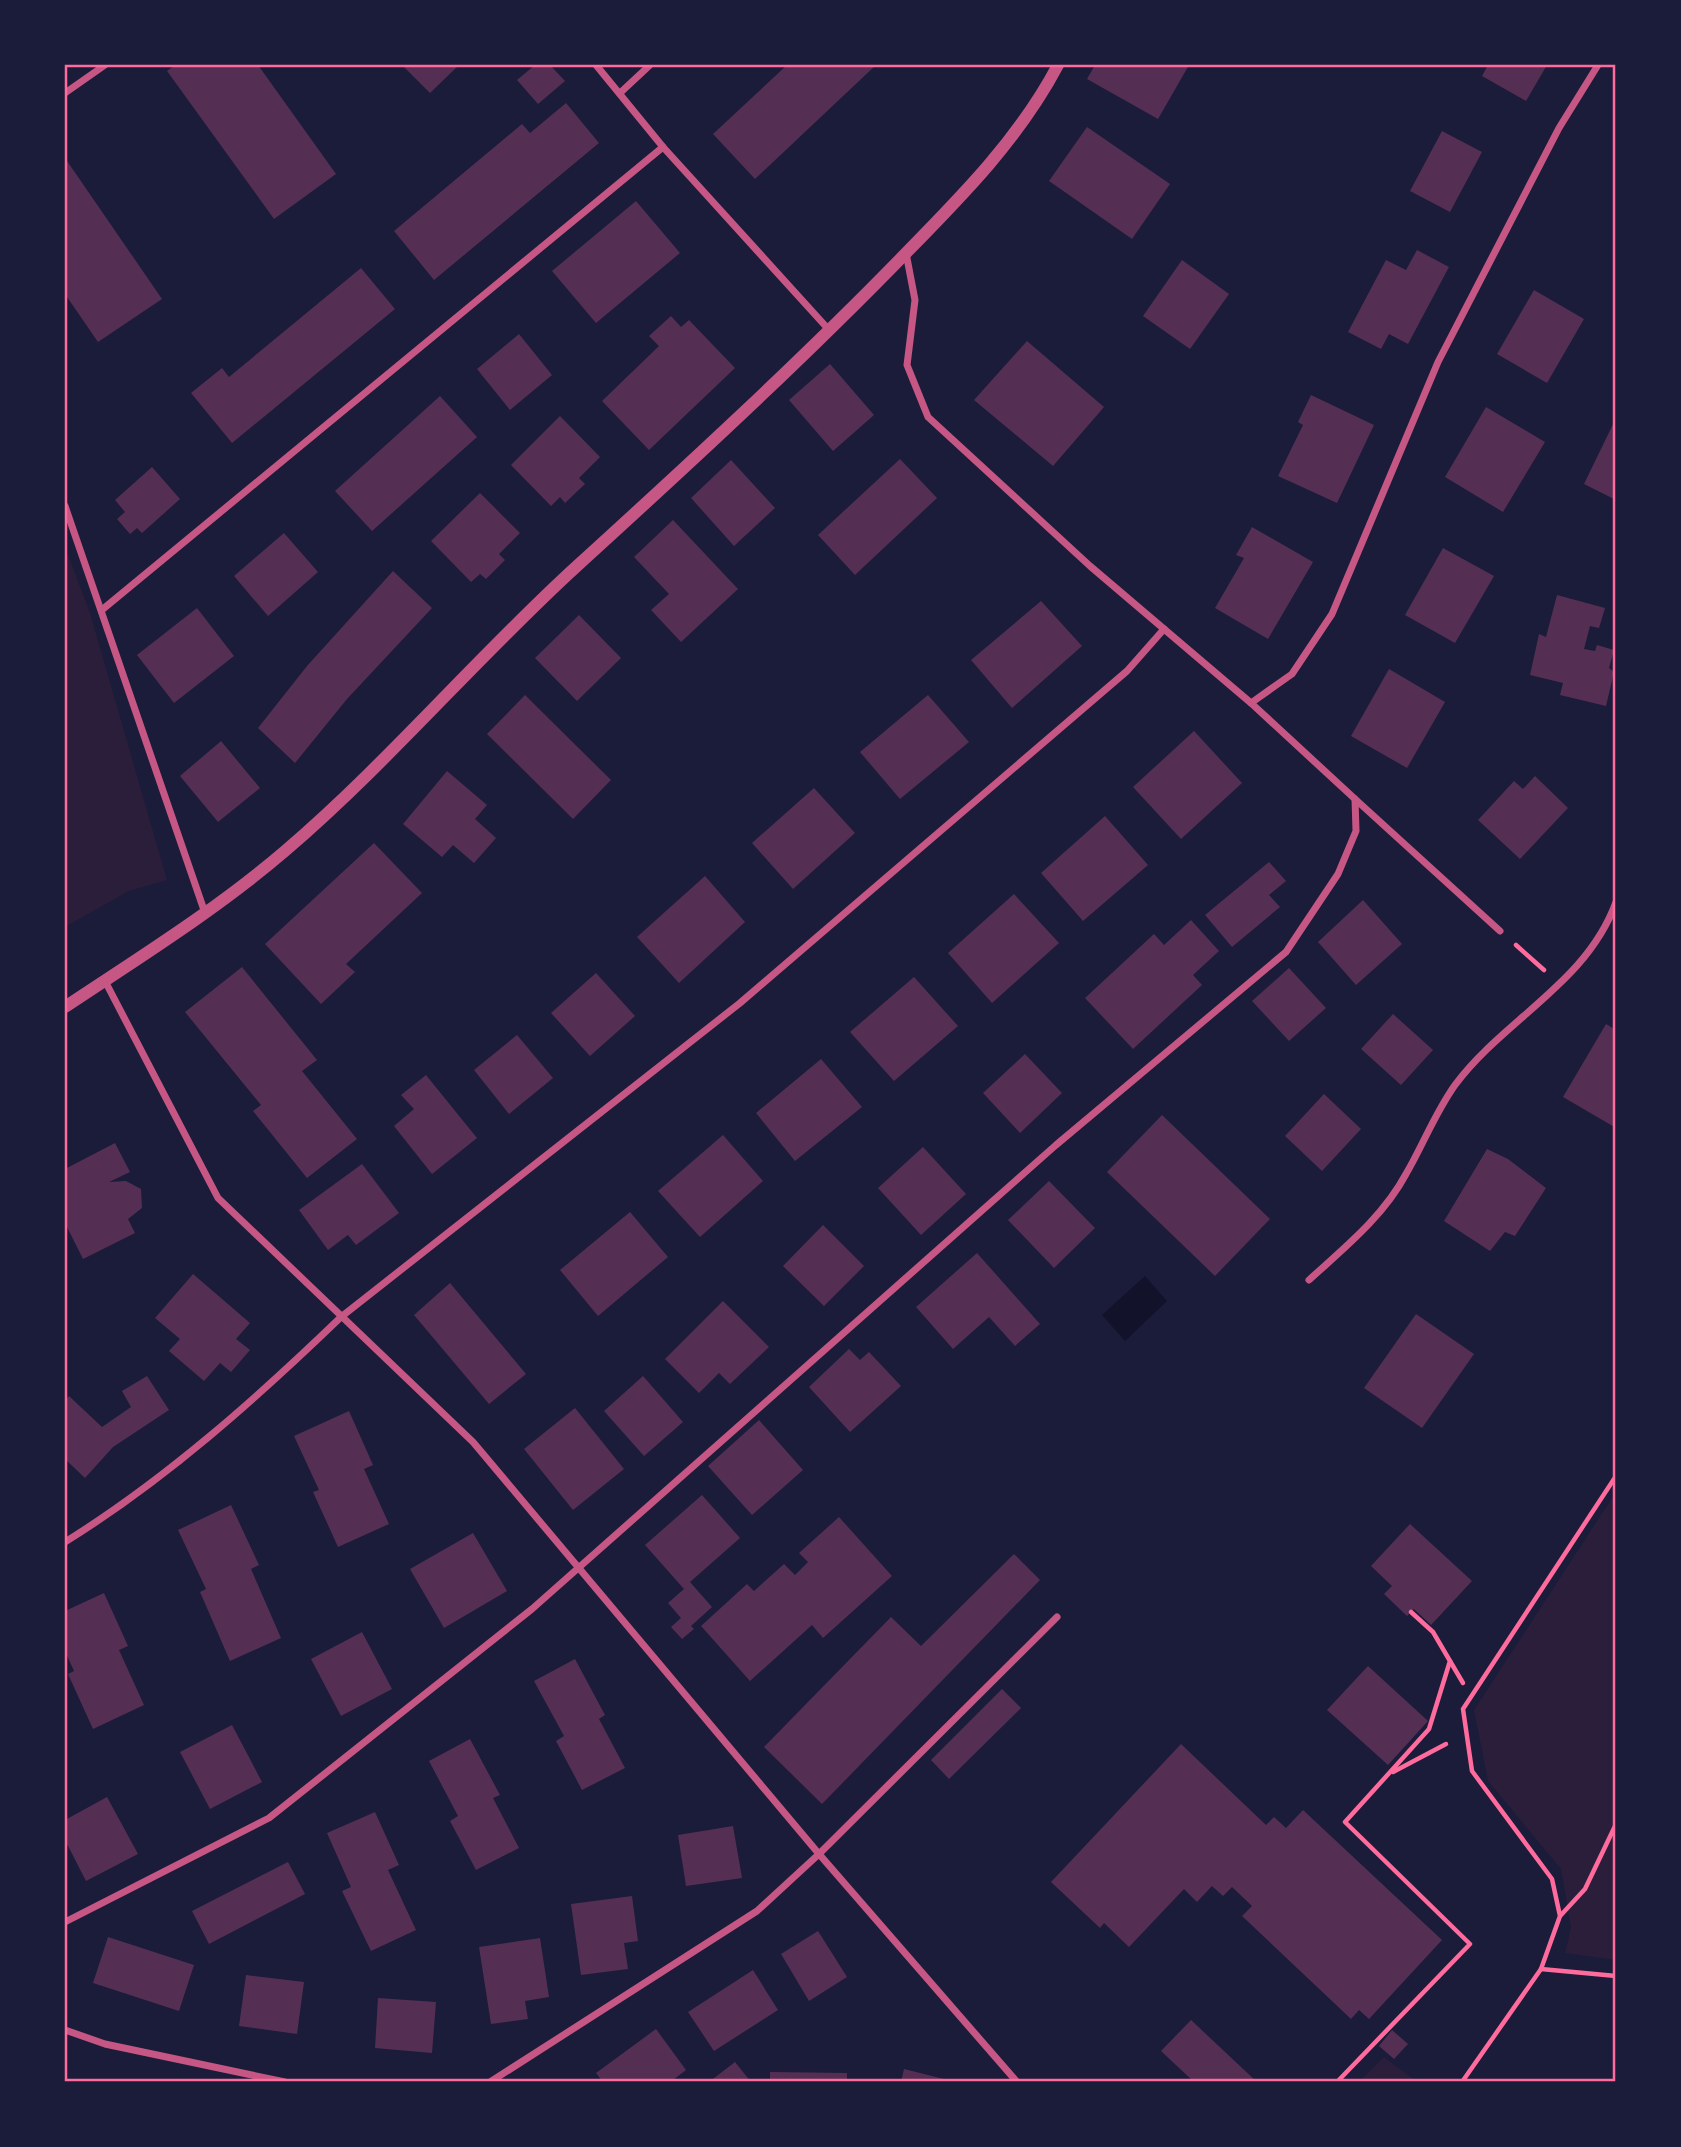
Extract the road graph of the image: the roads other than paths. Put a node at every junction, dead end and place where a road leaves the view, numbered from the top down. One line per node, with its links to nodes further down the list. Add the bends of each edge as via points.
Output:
1 (105, 65): 6 (street)
2 (596, 65): 7 (street)
3 (650, 65): 7 (street)
4 (1058, 65): 9 (street, via 1041,97 995,159)
5 (1598, 65): 14 (street, via 1559,128 1438,362 1332,614 1292,674)
6 (65, 93)
7 (620, 93): 8 (street)
8 (663, 148): 10 (street); 12 (street)
9 (906, 253): 10 (street); 13 (street, via 915,300 907,365 928,417)
10 (830, 331): 17 (street, via 514,623 341,800 284,852)
11 (65, 506): 12 (street)
12 (103, 609): 17 (street)
13 (1164, 629): 14 (street); 22 (street, via 1126,671 740,1003)
14 (1251, 703): 15 (street)
15 (1355, 799): 18 (street); 24 (street, via 1356,831 1338,874 1286,952 1056,1145)
16 (1616, 902): 21 (street, via 1595,945 1456,1084 1380,1213)
17 (205, 913): 19 (street)
18 (1500, 931)
19 (105, 981): 20 (street); 22 (street, via 218,1198)
20 (65, 1007)
21 (1309, 1280)
22 (341, 1317): 23 (street, via 126,1504); 24 (street, via 473,1442)
23 (65, 1542)
24 (577, 1566): 26 (street); 27 (street, via 532,1609 269,1818)
25 (1057, 1617): 26 (street)
26 (819, 1854): 30 (street, via 757,1911); 31 (street)
27 (65, 1922)
28 (65, 2030): 29 (street, via 105,2044)
29 (285, 2082)
30 (490, 2082)
31 (1017, 2082)

